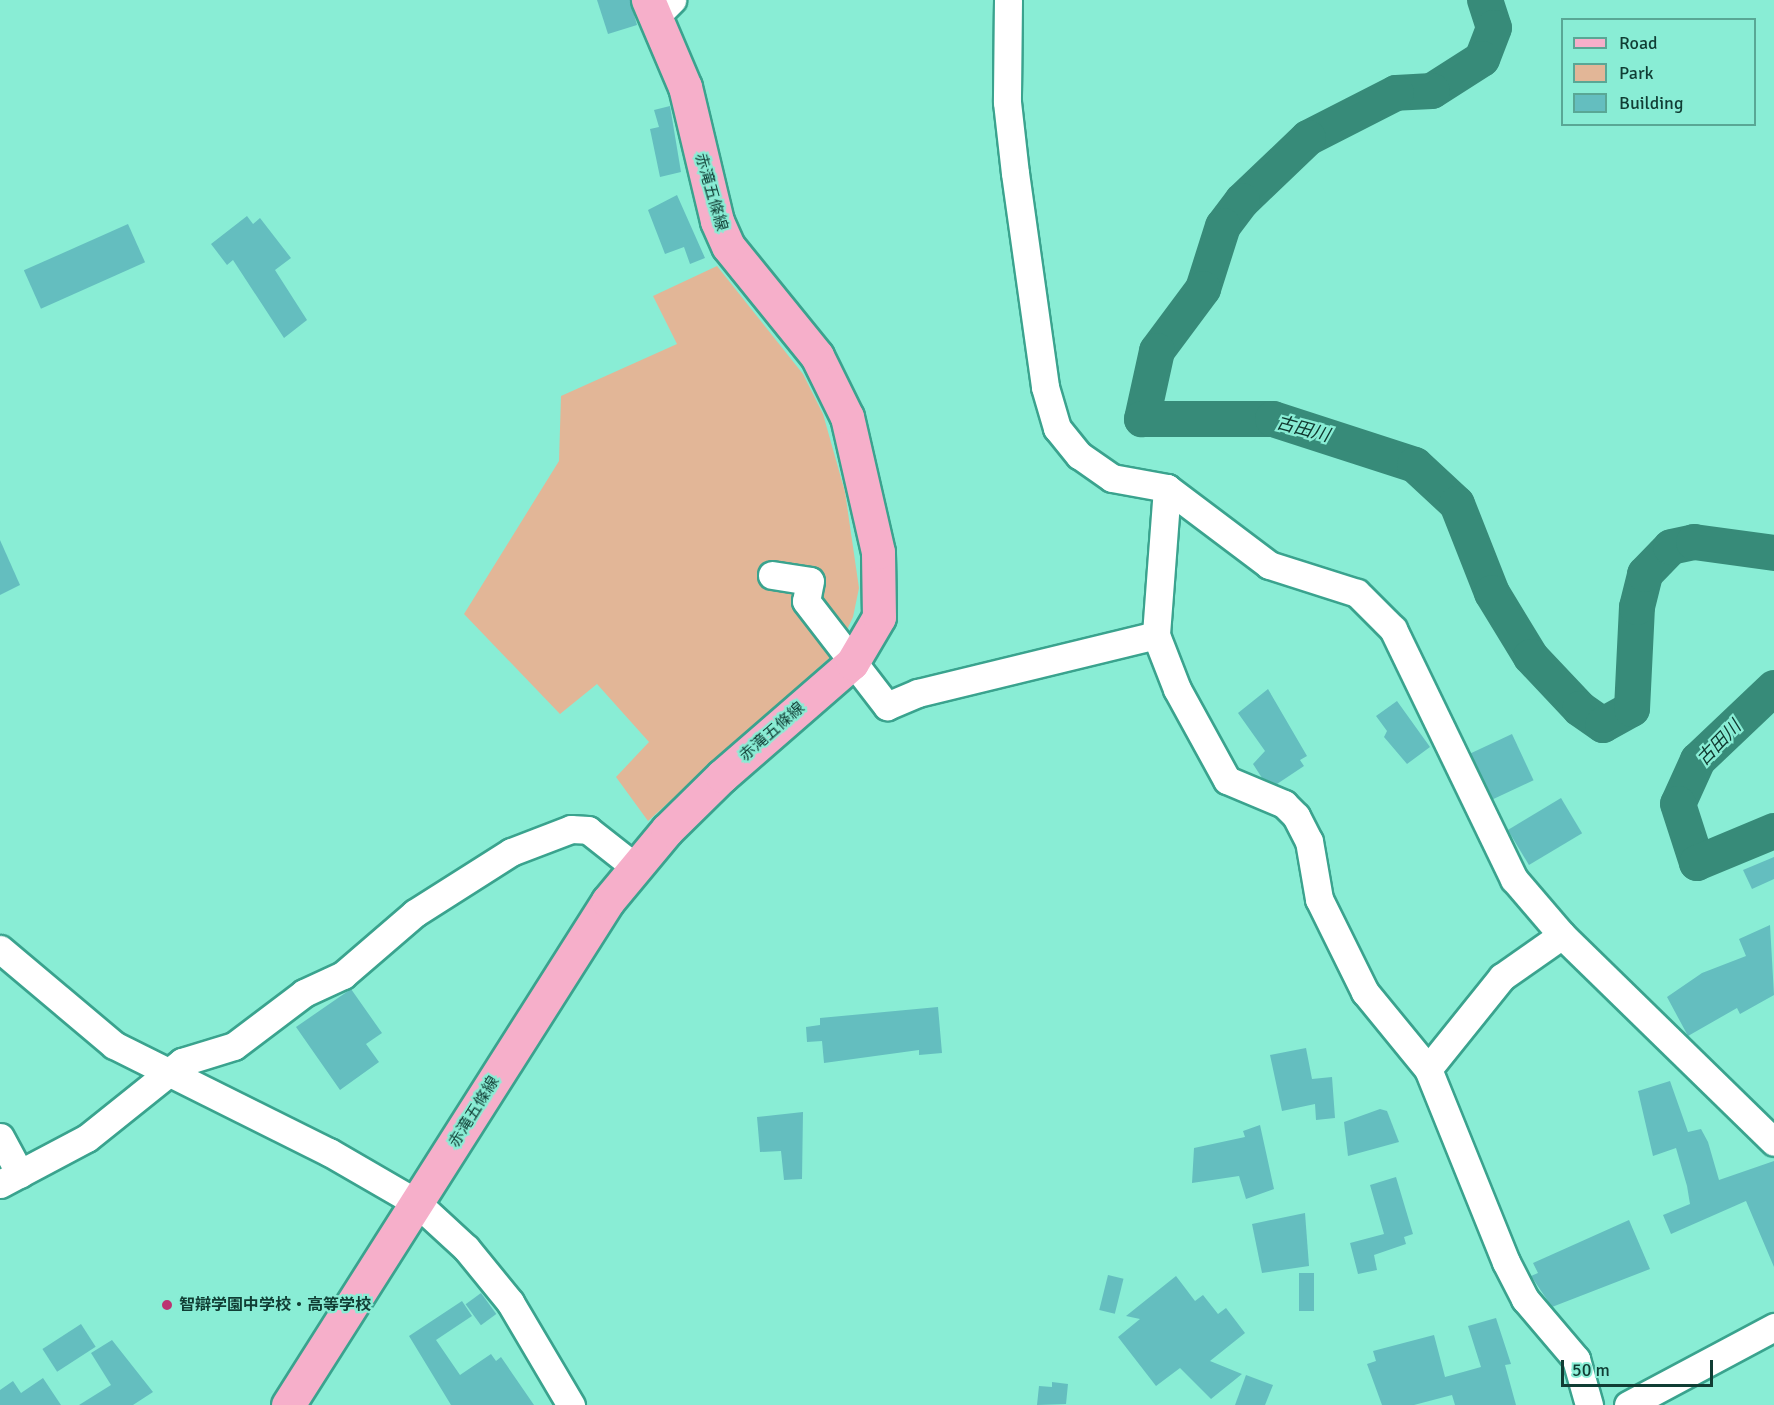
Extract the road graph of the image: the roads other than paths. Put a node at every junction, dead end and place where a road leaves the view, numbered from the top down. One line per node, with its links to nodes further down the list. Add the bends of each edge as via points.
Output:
1 (1008, 0): 3 (street, via 1007,102 1015,173 1045,387 1057,428 1078,455 1112,478)
2 (659, 5): 6 (main road, 赤滝五條線, via 685,87 717,221 728,246 817,356 834,383 859,455 882,584 879,617)
3 (1167, 488): 5 (street); 8 (street, via 1269,565 1357,593 1393,629 1514,879)
4 (772, 575): 6 (street, via 810,581 806,601 837,635)
5 (1156, 635): 6 (street, via 918,693 887,706); 10 (street, via 1208,753 1227,780 1284,804 1296,816 1310,841 1319,899 1365,992)
6 (852, 663): 7 (main road, 赤滝五條線, via 722,776)
7 (635, 867): 11 (street, via 588,830 571,829 511,852 415,913 343,975 304,993 234,1046 182,1062); 15 (main road, 赤滝五條線, via 584,938)
8 (1562, 935): 10 (street, via 1503,976); 13 (street)
9 (0, 949): 11 (street, via 114,1045)
10 (1428, 1069): 19 (street, via 1506,1262 1525,1299 1576,1359)
11 (168, 1076): 14 (street, via 87,1138); 15 (street, via 329,1152)
12 (0, 1137): 14 (street)
13 (1774, 1142)
14 (10, 1179)
15 (417, 1203): 17 (main road, 赤滝五條線); 18 (street, via 466,1248 510,1302)
16 (1774, 1327): 20 (street)
17 (288, 1405)
18 (572, 1405)
19 (1589, 1405)
20 (1628, 1405)

